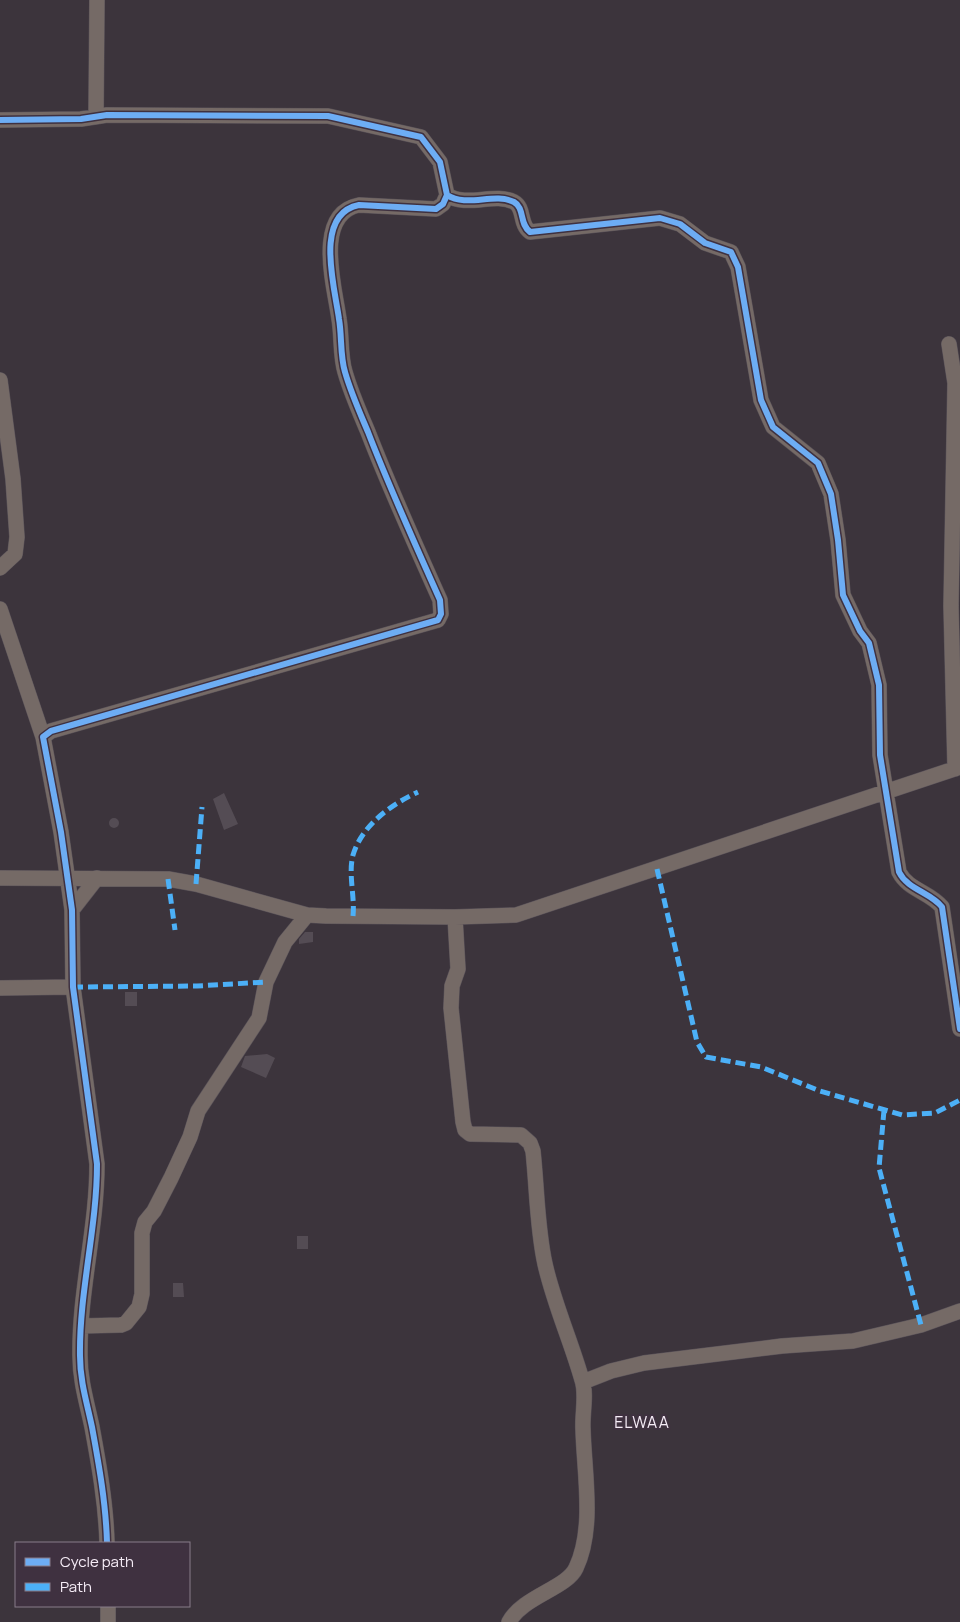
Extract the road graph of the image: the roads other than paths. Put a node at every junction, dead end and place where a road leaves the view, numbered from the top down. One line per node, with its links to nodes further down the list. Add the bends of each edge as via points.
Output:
1 (97, 0): 2 (street)
2 (96, 117): 3 (street); 4 (street, via 328,116 403,131 422,137 436,154)
3 (0, 120)
4 (447, 195): 9 (street, via 444,204 436,209 350,207 337,221 330,250 344,370 440,600 438,620 51,731); 11 (street, via 461,200 504,199 516,203 522,223 530,232 660,218 680,224 705,243 731,252 735,258 761,400 767,417 785,439 818,464 831,494 843,595 869,643 880,685 880,755)
5 (949, 344): 10 (street, via 955,383 952,606)
6 (0, 380): 7 (street, via 17,537 15,554)
7 (0, 568)
8 (0, 609): 9 (street)
9 (43, 737): 14 (street)
10 (958, 768): 11 (street)
11 (884, 793): 17 (street, via 545,907 516,915); 20 (street, via 903,880 934,898 942,907)
12 (0, 878): 14 (street)
13 (97, 878): 14 (street); 15 (street); 16 (street, via 185,881)
14 (68, 880): 15 (street)
15 (72, 910): 18 (street)
16 (307, 915): 17 (street); 22 (street, via 285,942 266,982 259,1018 198,1111 171,1178 145,1222 139,1307 121,1325)
17 (455, 917): 23 (street, via 458,969 452,986 451,1008 465,1130 470,1134 521,1135 530,1143 545,1265)
18 (73, 987): 19 (street); 22 (street, via 97,1164 97,1192)
19 (0, 988)
20 (960, 1029)
21 (960, 1311): 23 (street, via 927,1323 853,1341 644,1363)
22 (81, 1326): 24 (street, via 84,1398 104,1493)
23 (583, 1382): 27 (street, via 587,1496 581,1555 575,1571 566,1580 519,1609)
24 (107, 1542)
25 (108, 1607): 26 (street)
26 (108, 1622)
27 (509, 1622)

